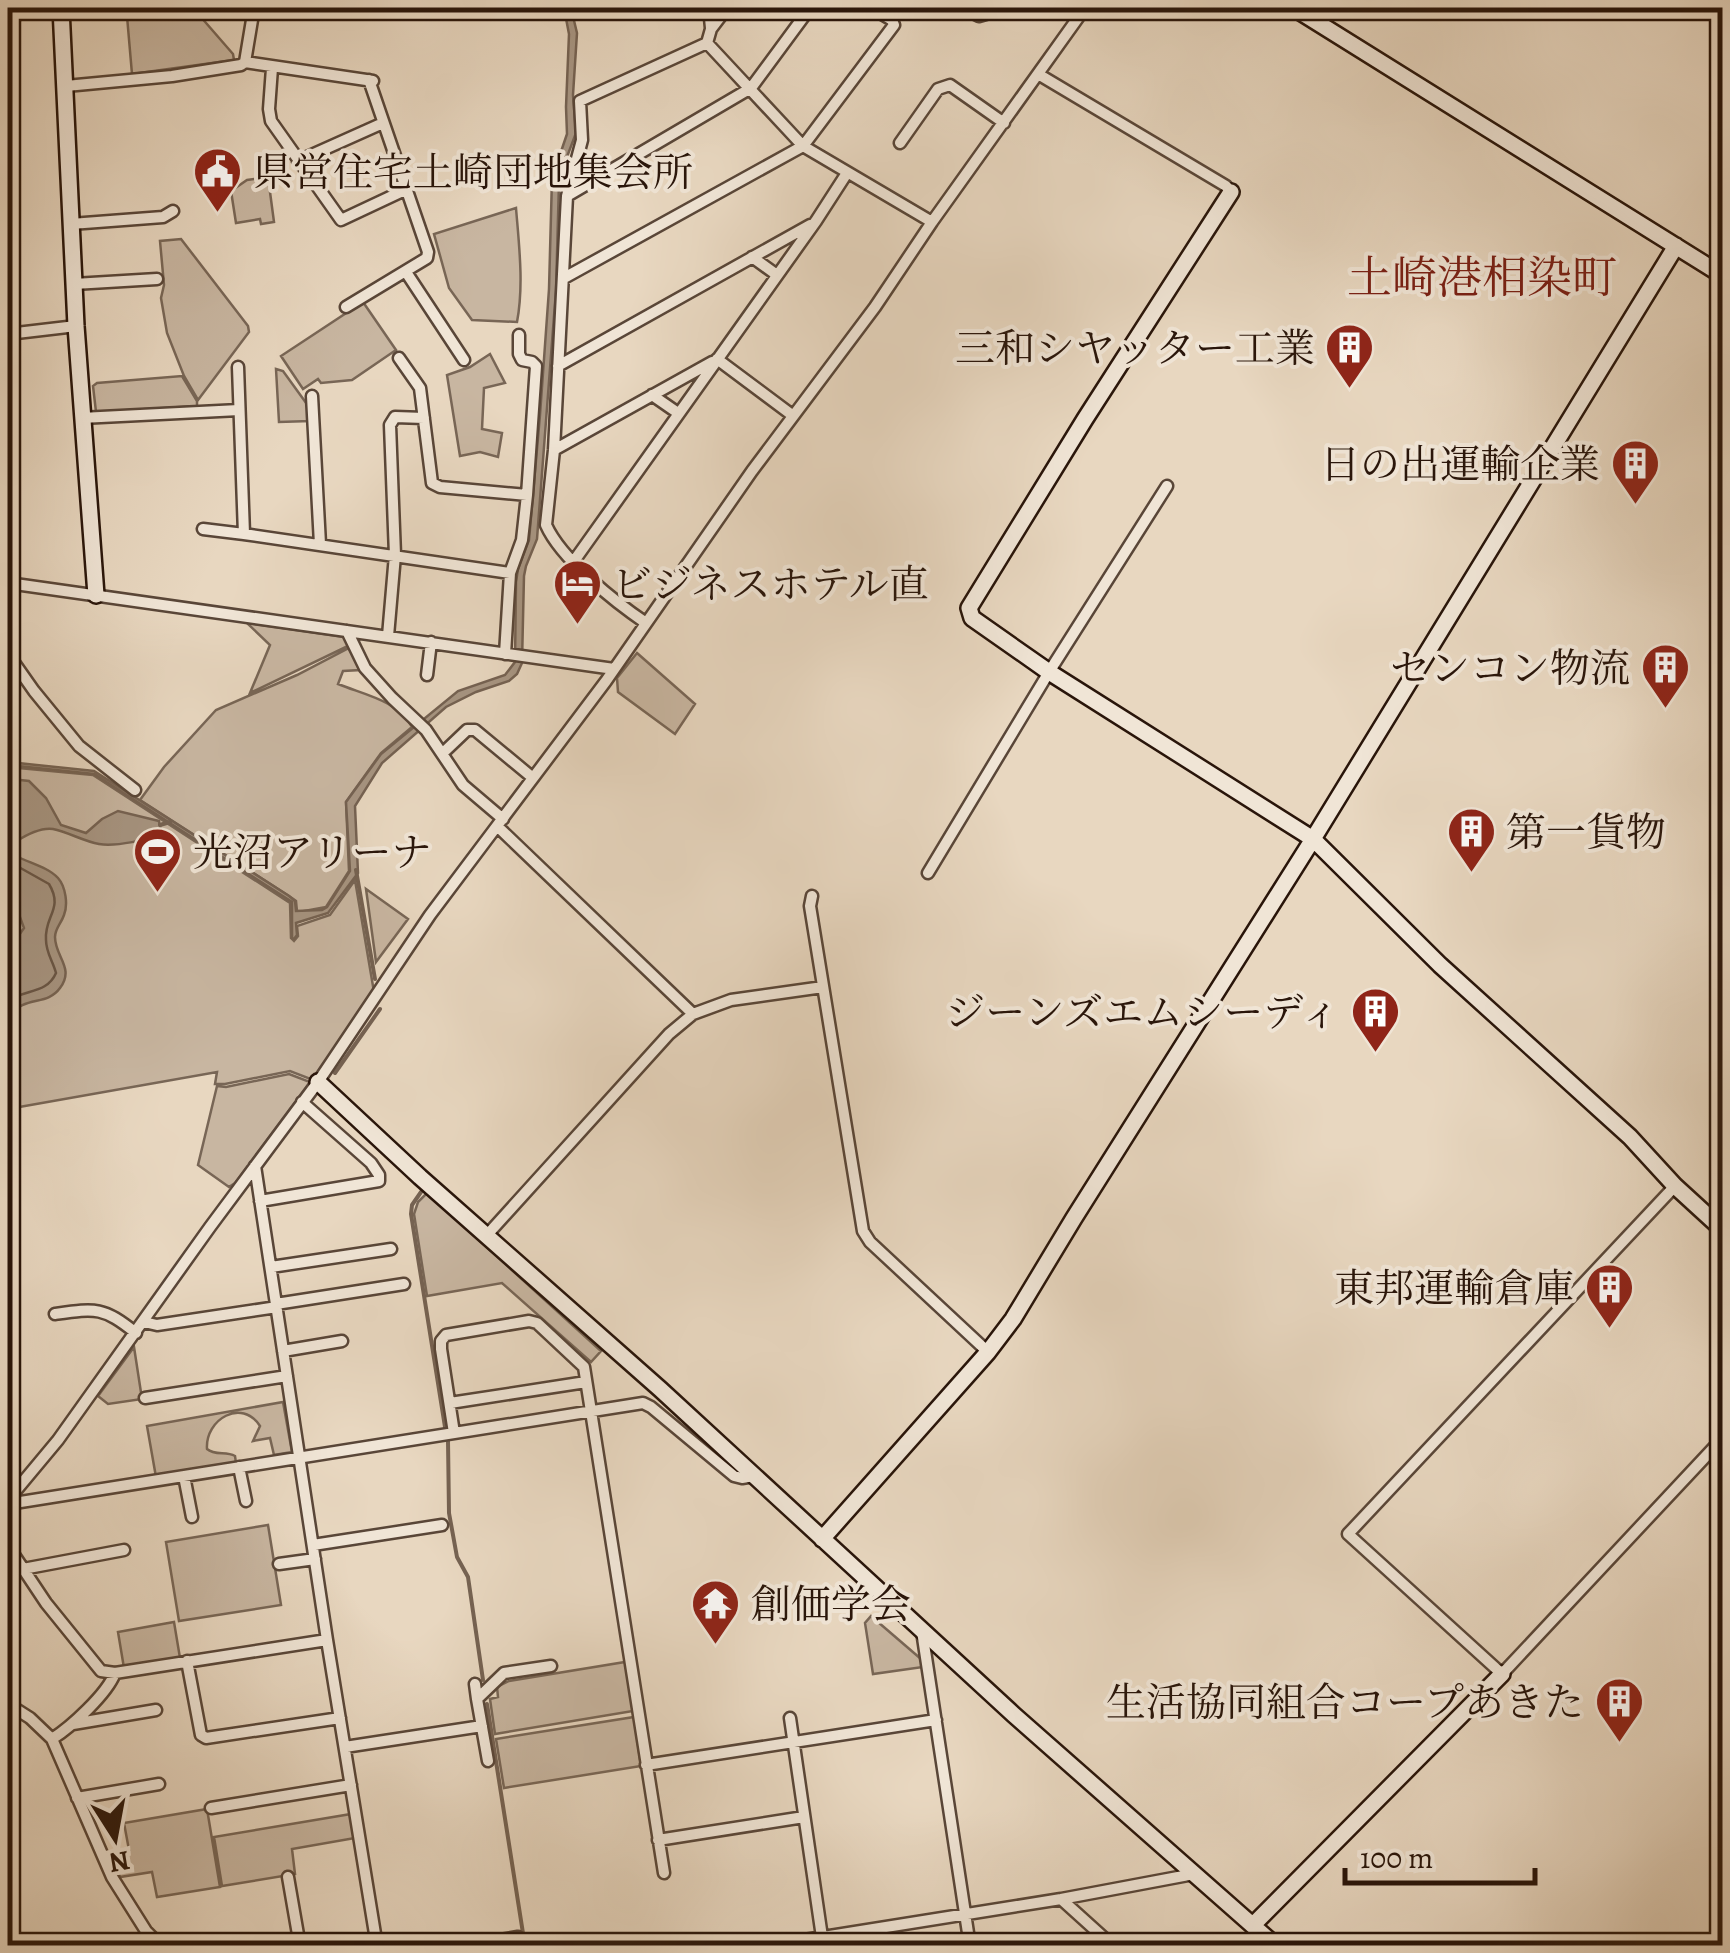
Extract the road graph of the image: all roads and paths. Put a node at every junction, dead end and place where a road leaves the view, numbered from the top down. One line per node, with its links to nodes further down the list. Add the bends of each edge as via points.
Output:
1 (24, 8): 12 (street)
2 (61, 8): 18 (street)
3 (254, 8): 15 (street)
4 (710, 8): 13 (street)
5 (727, 8): 13 (street)
6 (810, 8): 19 (street)
7 (872, 8): 23 (street, via 894,26)
8 (964, 8): 9 (street, via 980,16)
9 (990, 8)
10 (1085, 8): 17 (street)
11 (1294, 8): 33 (street)
12 (8, 24)
13 (711, 29): 14 (street)
14 (707, 44): 19 (street); 28 (street, via 580,101 582,140)
15 (245, 62): 16 (street); 18 (street)
16 (272, 68): 20 (street, via 371,81); 24 (street, via 270,121)
17 (1038, 74): 21 (street); 27 (street)
18 (66, 86): 32 (street)
19 (751, 88): 23 (street); 28 (street)
20 (383, 123): 24 (street); 26 (street)
21 (1004, 123): 22 (street, via 950,85 938,89); 31 (street)
22 (900, 143)
23 (803, 146): 25 (street); 38 (street)
24 (298, 161): 26 (street, via 340,220)
25 (847, 173): 30 (street); 31 (street)
26 (407, 189): 35 (street, via 428,252)
27 (1232, 192): 75 (street, via 969,608 972,618)
28 (567, 196): 38 (street)
29 (173, 211): 32 (street)
30 (816, 222): 34 (street); 36 (street)
31 (932, 222): 54 (street)
32 (71, 224): 40 (street)
33 (1676, 246): 37 (street); 81 (street)
34 (752, 257): 36 (street); 48 (street)
35 (406, 272): 41 (street); 47 (street)
36 (777, 275): 46 (street)
37 (1722, 275)
38 (564, 278): 48 (street)
39 (156, 279): 40 (street)
40 (74, 284): 42 (street)
41 (346, 307)
42 (76, 326): 43 (street); 55 (street)
43 (8, 334)
44 (519, 334): 59 (street, via 522,360 536,366)
45 (399, 358): 56 (street, via 420,388)
46 (717, 359): 50 (street); 53 (street); 54 (street)
47 (464, 360)
48 (558, 366): 57 (street)
49 (238, 368): 52 (street)
50 (652, 395): 53 (street); 57 (street)
51 (312, 396): 62 (street)
52 (240, 410): 55 (street); 61 (street)
53 (678, 412): 64 (street)
54 (792, 414): 68 (street)
55 (81, 418): 67 (street)
56 (424, 418): 59 (street, via 432,483); 63 (street, via 394,417 390,425)
57 (554, 450): 64 (street, via 546,524)
58 (1167, 486): 75 (street)
59 (527, 496): 65 (street)
60 (204, 529): 61 (street)
61 (244, 534): 62 (street)
62 (320, 544): 63 (street)
63 (396, 555): 65 (street); 70 (street)
64 (574, 560): 68 (street)
65 (510, 572): 73 (street)
66 (8, 583): 67 (street)
67 (96, 595): 69 (street)
68 (646, 623): 74 (street)
69 (347, 631): 70 (street); 80 (street, via 365,668)
70 (388, 636): 71 (street)
71 (431, 642): 73 (street); 76 (street)
72 (8, 654): 79 (street, via 78,746)
73 (513, 655): 74 (street)
74 (614, 668): 78 (street)
75 (1049, 672): 81 (street); 82 (street)
76 (427, 674)
77 (446, 750): 78 (street, via 474,730)
78 (533, 778): 80 (street)
79 (136, 790)
80 (500, 822): 85 (street); 86 (street)
81 (1314, 839): 89 (street); 102 (street)
82 (928, 873)
83 (812, 896): 84 (street)
84 (823, 986): 85 (street, via 732,1000); 102 (street, via 863,1232)
85 (692, 1014): 92 (street)
86 (318, 1082): 87 (street); 92 (street)
87 (302, 1102): 88 (street); 90 (street, via 371,1163 378,1181)
88 (255, 1166): 90 (street); 98 (street)
89 (1676, 1186): 91 (street); 130 (street, via 1348,1534)
90 (260, 1201): 94 (street)
91 (1722, 1229)
92 (487, 1235): 113 (street)
93 (391, 1249): 94 (street)
94 (271, 1267): 96 (street)
95 (404, 1284): 96 (street)
96 (277, 1306): 98 (street); 101 (street)
97 (55, 1314): 99 (street, via 100,1310)
98 (144, 1322): 99 (street)
99 (136, 1333): 115 (street)
100 (342, 1342): 101 (street)
101 (284, 1352): 103 (street)
102 (988, 1352): 118 (street)
103 (287, 1376): 105 (street); 110 (street)
104 (586, 1382): 106 (street); 106 (street, via 584,1367 536,1323 446,1334 441,1349); 107 (street)
105 (145, 1398)
106 (450, 1403): 108 (street)
107 (591, 1411): 108 (street); 113 (street, via 651,1406 734,1476); 144 (street)
108 (454, 1433): 110 (street)
109 (1722, 1439): 130 (street)
110 (300, 1458): 111 (street); 119 (street)
111 (240, 1467): 112 (street); 114 (street)
112 (184, 1476): 115 (street); 116 (street)
113 (754, 1476): 118 (street)
114 (246, 1501)
115 (8, 1502)
116 (192, 1518)
117 (442, 1524): 119 (street)
118 (822, 1540): 125 (street)
119 (313, 1545): 122 (street)
120 (8, 1546): 124 (street)
121 (124, 1550): 124 (street)
122 (315, 1559): 123 (street); 126 (street)
123 (279, 1564)
124 (23, 1568): 129 (street, via 100,1671)
125 (922, 1630): 137 (street); 152 (street)
126 (327, 1640): 127 (street); 135 (street)
127 (187, 1661): 129 (street); 135 (street, via 206,1738)
128 (552, 1666): 132 (street, via 504,1674)
129 (114, 1673): 138 (street)
130 (1502, 1674): 156 (street)
131 (475, 1684): 132 (street)
132 (478, 1699): 139 (street)
133 (8, 1704): 140 (street)
134 (156, 1710): 138 (street)
135 (340, 1718): 142 (street)
136 (790, 1718): 141 (street)
137 (936, 1720): 141 (street); 155 (street)
138 (71, 1724): 140 (street)
139 (482, 1726): 142 (street); 143 (street)
140 (52, 1739): 147 (street)
141 (793, 1741): 144 (street); 149 (street)
142 (345, 1747): 146 (street)
143 (488, 1761)
144 (646, 1765): 150 (street)
145 (159, 1784): 147 (street)
146 (351, 1785): 148 (street); 163 (street)
147 (77, 1798): 157 (street, via 112,1877)
148 (211, 1808)
149 (804, 1817): 150 (street); 159 (street)
150 (658, 1840): 151 (street)
151 (664, 1872)
152 (1194, 1874): 154 (street); 156 (street)
153 (288, 1877): 162 (street)
154 (1060, 1899): 155 (street); 167 (street)
155 (964, 1914): 159 (street); 166 (street)
156 (1253, 1925): 168 (street)
157 (146, 1932): 160 (street); 161 (street)
158 (518, 1937): 164 (street)
159 (822, 1937): 165 (street)
160 (137, 1946)
161 (161, 1946)
162 (300, 1946)
163 (377, 1946)
164 (465, 1946)
165 (767, 1946)
166 (970, 1946)
167 (1114, 1946)
168 (1276, 1946)

